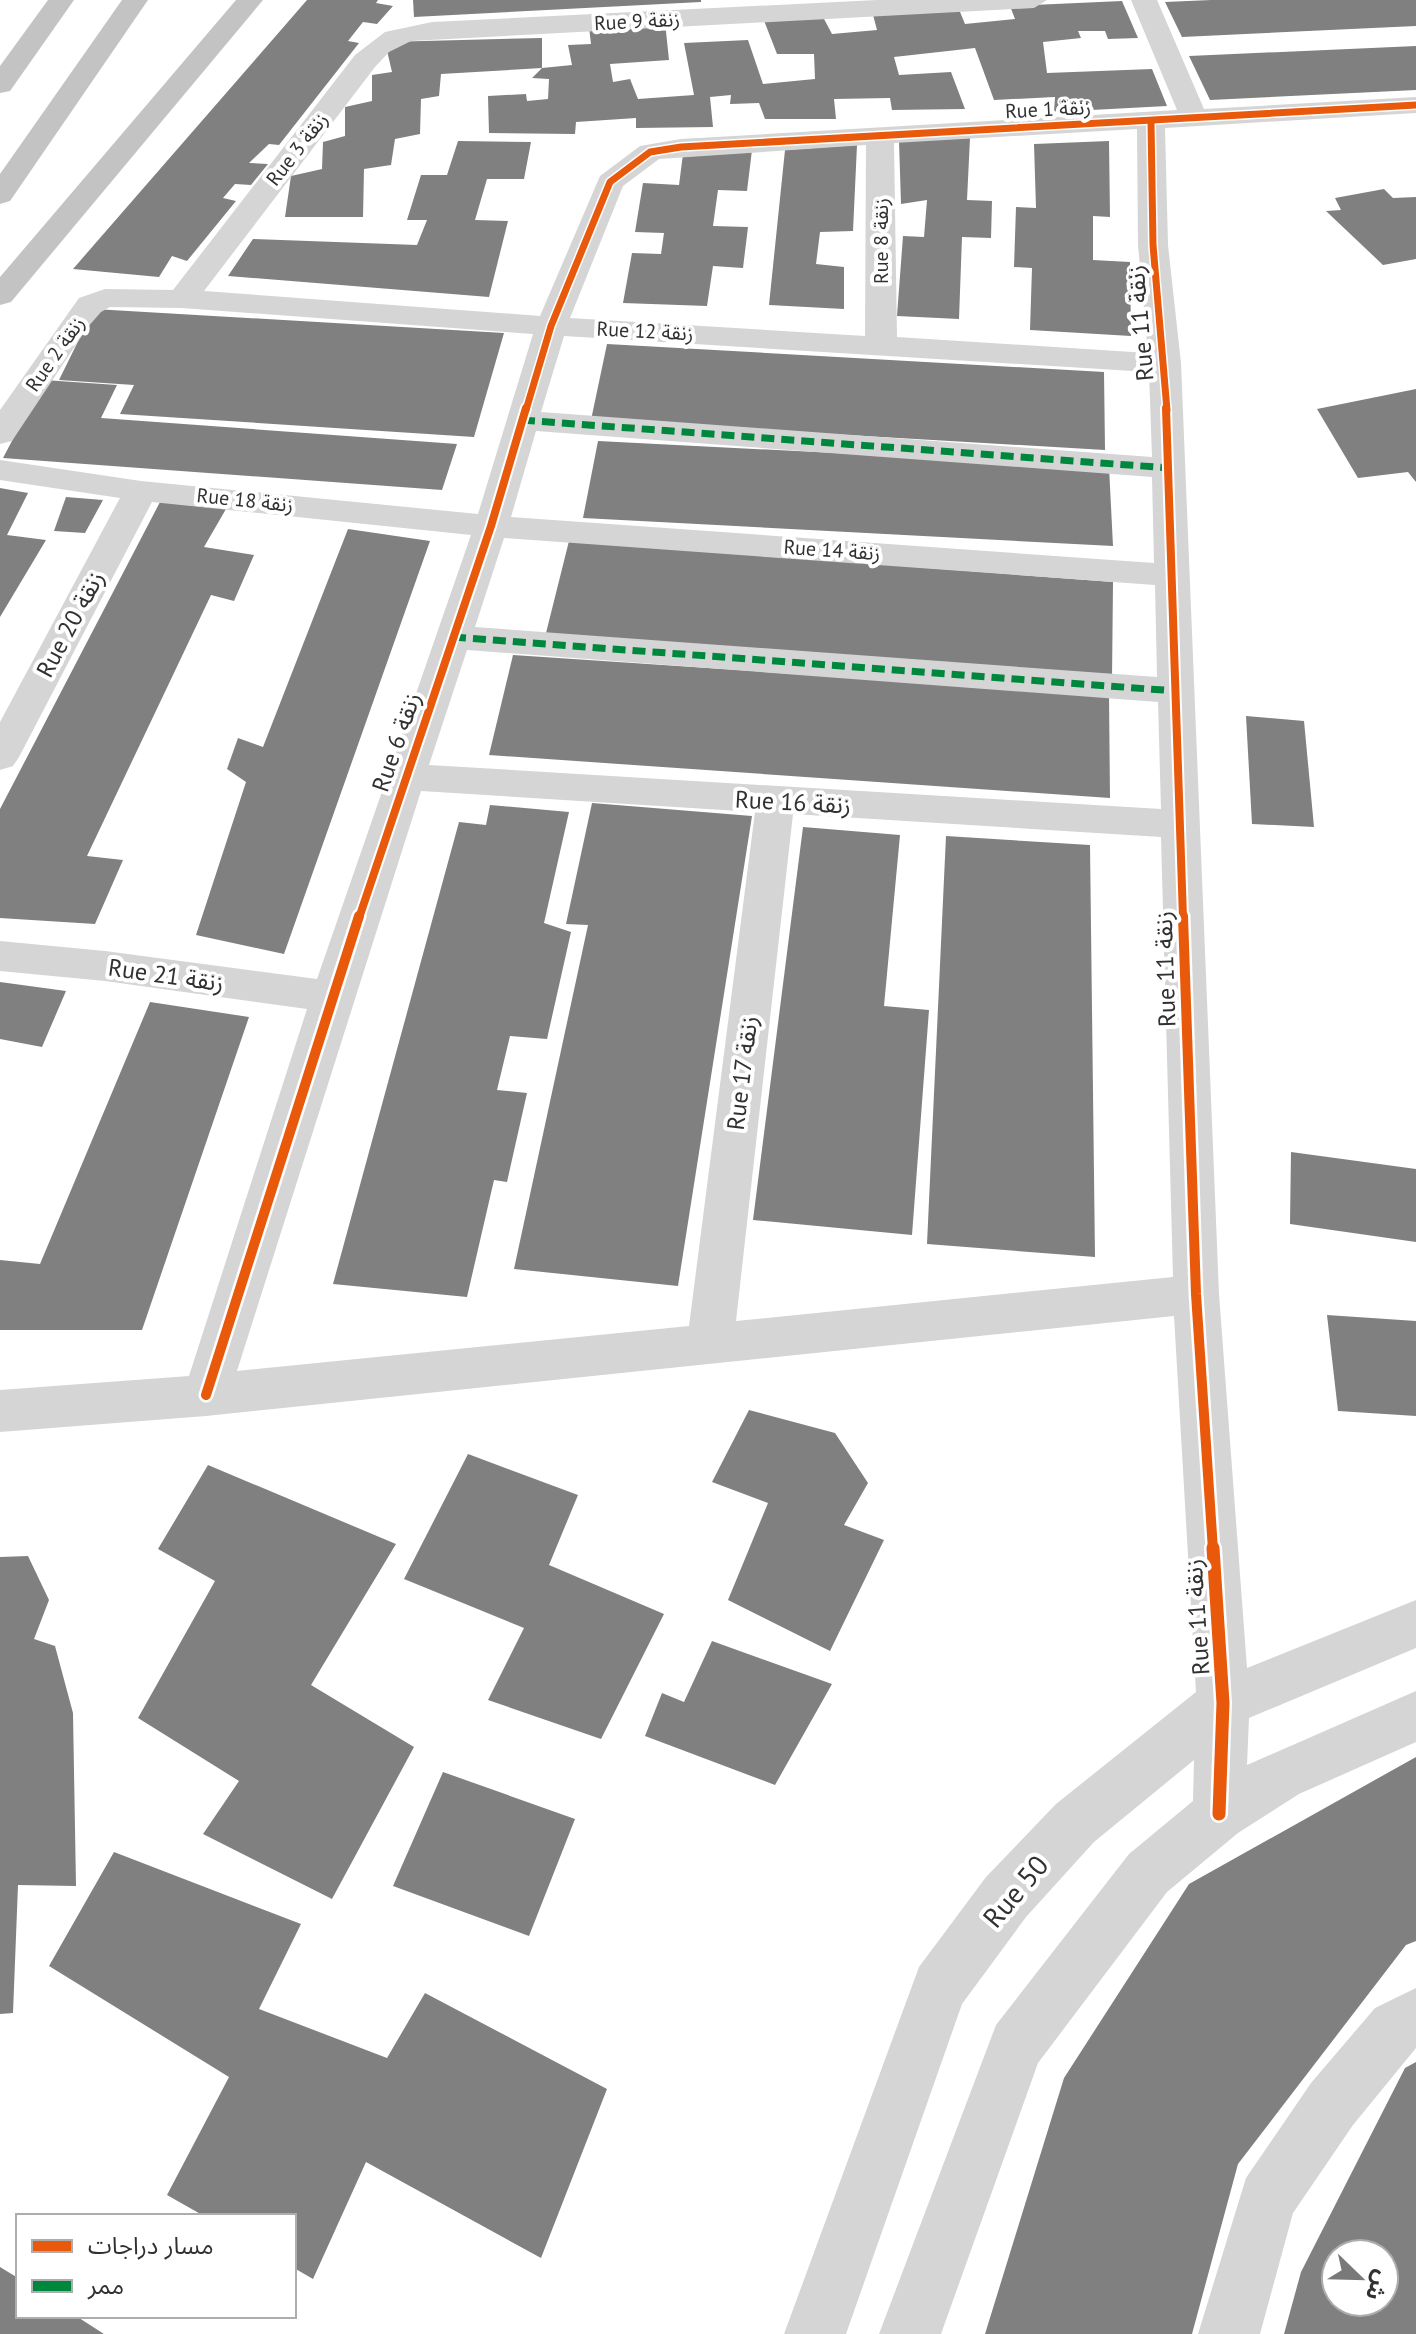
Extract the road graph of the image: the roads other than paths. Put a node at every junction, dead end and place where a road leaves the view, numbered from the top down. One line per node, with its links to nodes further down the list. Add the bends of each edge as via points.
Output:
1 (61, 0): 7 (highway)
2 (135, 0): 13 (highway)
3 (250, 0): 14 (highway)
4 (1034, 0): 6 (street, Rue 9 زنقة)
5 (1144, 0): 9 (street)
6 (432, 30): 16 (street, Rue 3 زنقة, via 395,35 381,43)
7 (0, 85)
8 (1416, 105): 9 (street, Rue 1 زنقة)
9 (1195, 119): 10 (street, Rue 1 زنقة)
10 (1151, 122): 11 (street, Rue 1 زنقة); 19 (street, Rue 11 زنقة, via 1153,245)
11 (880, 137): 12 (street, Rue 1 زنقة); 18 (street, Rue 8 زنقة)
12 (681, 147): 17 (street, Rue 6 زنقة, via 650,152 610,182)
13 (0, 195)
14 (0, 296)
15 (125, 297): 16 (street, Rue 12 زنقة); 21 (street, Rue 2 زنقة, via 90,305)
16 (182, 299): 17 (street, Rue 12 زنقة)
17 (551, 326): 18 (street, Rue 12 زنقة); 20 (street, Rue 6 زنقة)
18 (881, 345): 19 (street, Rue 12 زنقة)
19 (1165, 363): 22 (street, Rue 11 زنقة)
20 (522, 420): 22 (street); 25 (street, Rue 6 زنقة)
21 (0, 434)
22 (1169, 468): 26 (street, Rue 11 زنقة)
23 (0, 470): 24 (street, Rue 18 زنقة)
24 (141, 491): 25 (street, Rue 18 زنقة); 29 (street, Rue 20 زنقة)
25 (491, 526): 26 (street, Rue 14 زنقة); 27 (street, Rue 6 زنقة)
26 (1173, 575): 28 (street, Rue 11 زنقة)
27 (453, 637): 28 (street); 30 (street, Rue 6 زنقة)
28 (1176, 691): 32 (street, Rue 11 زنقة)
29 (0, 757)
30 (405, 777): 31 (street, Rue 16 زنقة); 34 (street, Rue 6 زنقة)
31 (775, 802): 32 (street, Rue 16 زنقة); 36 (street, Rue 17 زنقة)
32 (1180, 824): 35 (street, Rue 11 زنقة)
33 (0, 956): 34 (street, Rue 21 زنقة)
34 (332, 997): 37 (street, Rue 6 زنقة)
35 (1196, 1294): 36 (street); 40 (street, Rue 11 زنقة)
36 (710, 1344): 37 (street)
37 (206, 1395): 38 (street)
38 (0, 1411)
39 (1416, 1624): 40 (street, Rue 50)
40 (1223, 1703): 42 (street, Rue 11 زنقة); 44 (street, Rue 50, via 1075,1823 1006,1897 939,1987)
41 (1416, 1716): 42 (street, via 1280,1775)
42 (1219, 1814): 45 (street, via 1148,1873 1016,2045)
43 (1416, 2017): 46 (street, via 1395,2028 1332,2104 1267,2199)
44 (815, 2334)
45 (910, 2334)
46 (1229, 2334)

